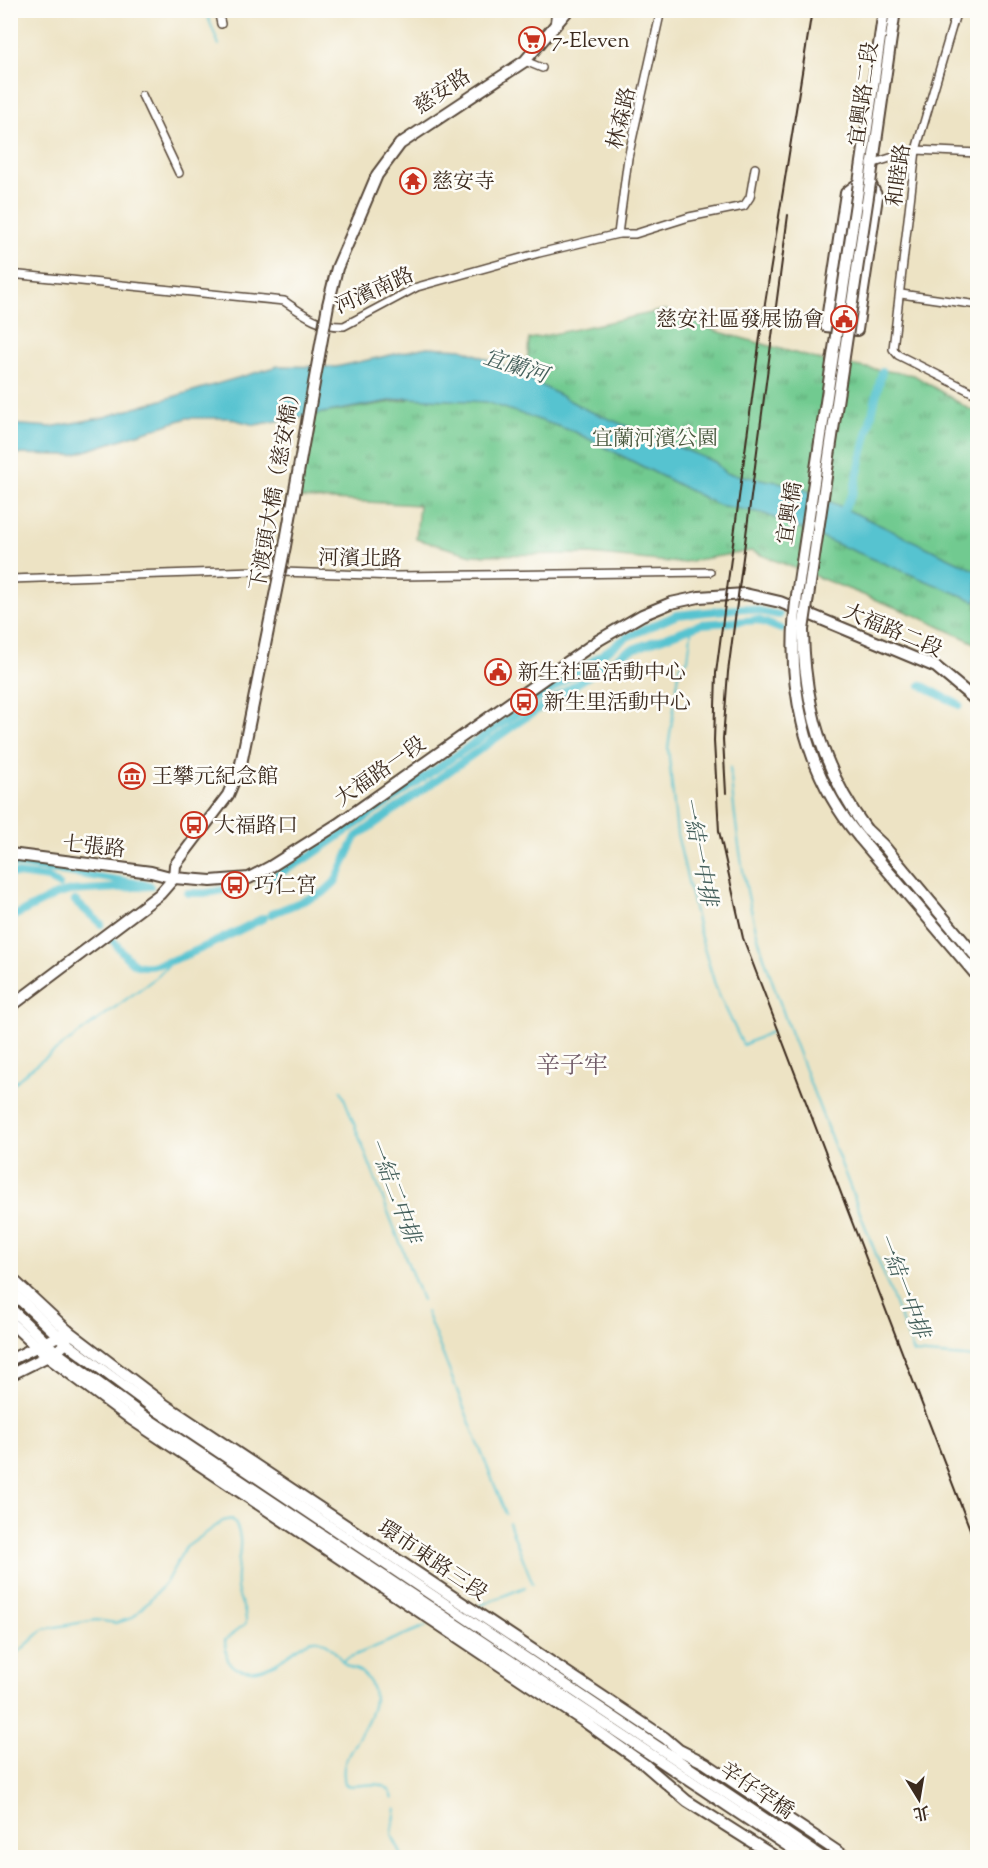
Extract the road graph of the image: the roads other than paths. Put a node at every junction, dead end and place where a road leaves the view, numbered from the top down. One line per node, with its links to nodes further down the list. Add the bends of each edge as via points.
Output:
1 (218, 10): 8 (street)
2 (556, 10): 9 (street)
3 (568, 10): 9 (main road, 慈安路)
4 (661, 10): 21 (street, 林森路, via 628,158)
5 (884, 10): 16 (main road, 宜興路二段)
6 (895, 10): 15 (main road, 宜興路二段)
7 (957, 10): 13 (street, 和睦路)
8 (221, 24)
9 (554, 29): 10 (main road, 慈安路)
10 (525, 61): 11 (street); 20 (main road, 慈安路, via 400,144 385,162)
11 (542, 68)
12 (142, 95): 18 (street)
13 (916, 150): 14 (street); 15 (street); 23 (street, 和睦路)
14 (978, 153)
15 (873, 163): 16 (street); 19 (main road, 宜興路二段)
16 (861, 166): 19 (main road, 宜興路二段)
17 (755, 168): 21 (street, 河濱南路, via 750,197 744,206 689,217 635,234)
18 (179, 173)
19 (864, 183): 19 (main road, via 877,197 857,330 826,326 846,193); 30 (main road, 宜興橋, bridge, via 803,630 807,688 818,738)
20 (358, 220): 32 (main road, 下渡頭大橋（慈安橋）, bridge, via 337,268 328,305 241,764 228,795 175,865)
21 (618, 234): 22 (street, 河濱南路, via 417,287 344,326 330,327 284,301)
22 (10, 274)
23 (901, 294): 24 (street); 25 (street, 和睦路, via 893,349)
24 (978, 305)
25 (978, 395)
26 (710, 572): 27 (street, 河濱北路, via 396,576 254,571)
27 (10, 579)
28 (786, 605): 29 (main road, 大福路二段, via 936,667); 32 (main road, 大福路一段, via 745,594 726,594 671,603 642,615 599,640 338,824 270,867 249,878)
29 (978, 702)
30 (863, 833): 33 (main road, via 883,845); 34 (main road)
31 (10, 855): 32 (main road, 七張路)
32 (174, 878): 35 (main road, via 160,894)
33 (978, 959)
34 (978, 977)
35 (10, 1007)
36 (10, 1277): 40 (main road, 環市東路三段)
37 (10, 1290): 40 (main road, 環市東路三段)
38 (10, 1308): 41 (main road, 環市東路三段)
39 (10, 1323): 43 (main road, 環市東路三段)
40 (62, 1332): 41 (main road); 42 (main road); 47 (main road, 環市東路三段)
41 (46, 1341): 43 (main road); 44 (main road, 環市東路三段)
42 (66, 1343): 44 (main road); 47 (main road, 環市東路三段, via 155,1409)
43 (36, 1347): 44 (main road, 環市東路三段); 45 (main road)
44 (52, 1355): 46 (main road); 48 (main road, 環市東路三段); 49 (main road, 環市東路三段, via 131,1419 644,1764 687,1801)
45 (10, 1360)
46 (10, 1375)
47 (674, 1752): 51 (main road, 辛仔罕橋); 52 (main road, 環市東路三段, via 705,1763)
48 (658, 1758): 50 (main road, 辛仔罕橋)
49 (777, 1857)
50 (806, 1857)
51 (823, 1857)
52 (846, 1857)

